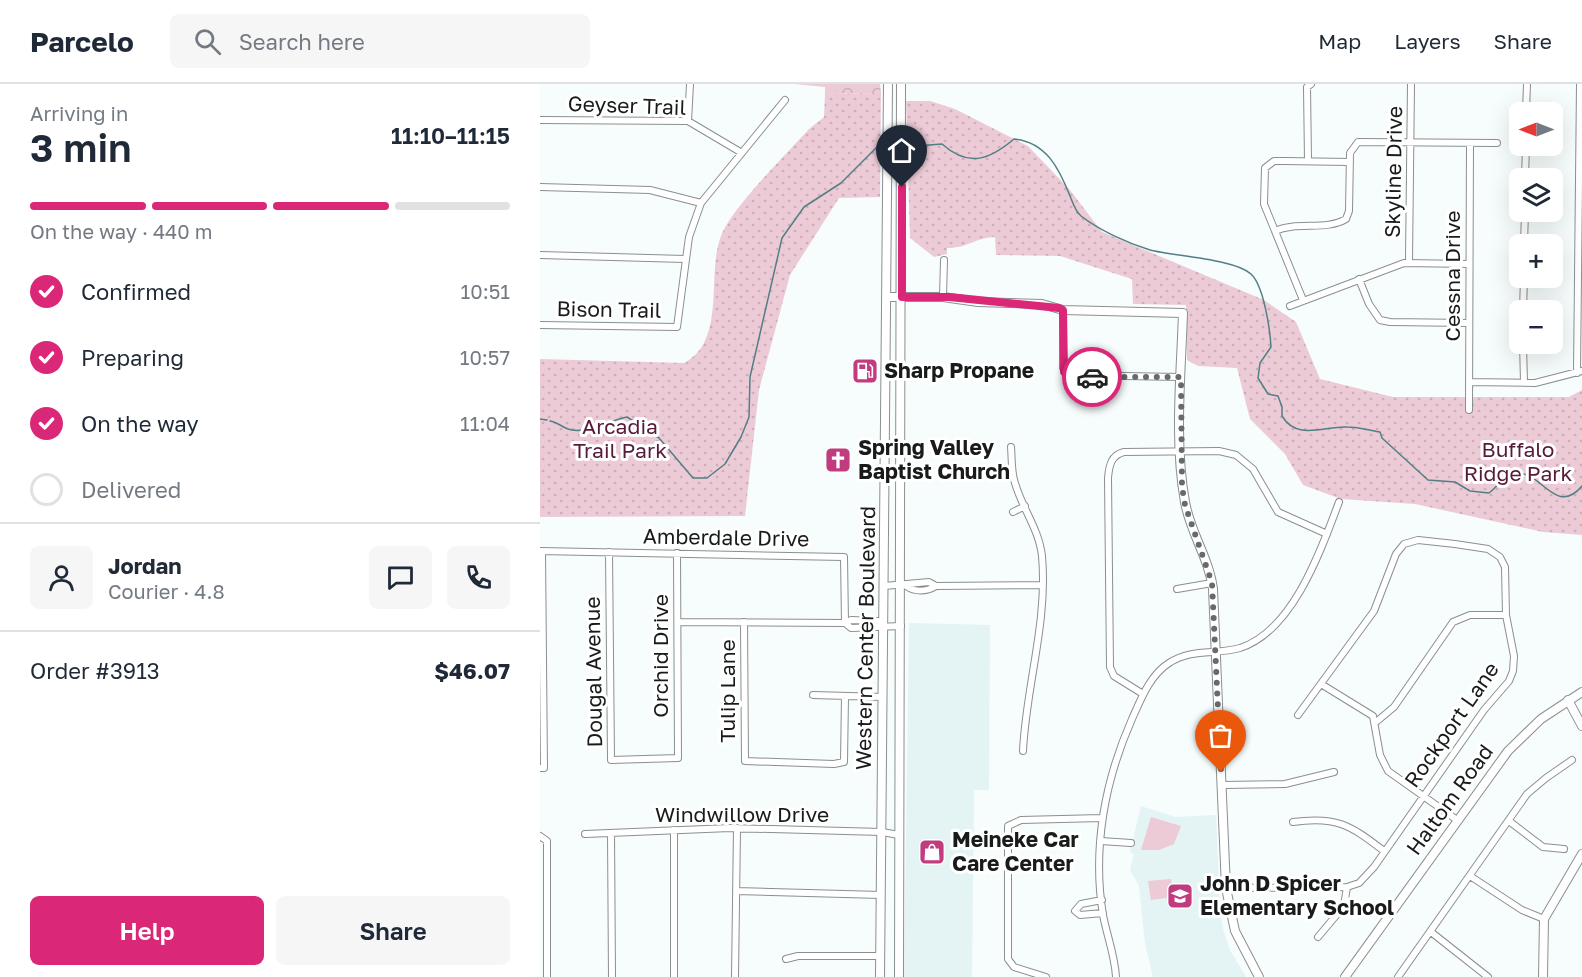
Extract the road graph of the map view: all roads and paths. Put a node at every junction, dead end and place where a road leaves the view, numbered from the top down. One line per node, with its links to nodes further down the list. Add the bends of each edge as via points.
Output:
1 (690, 84): 11 (street)
2 (888, 84): 21 (main road, Western Center Boulevard)
3 (901, 84): 22 (main road, Western Center Boulevard)
4 (1311, 84): 16 (street, via 1306,87 1305,102)
5 (1411, 84): 12 (street, Skyline Drive)
6 (1527, 84): 9 (street)
7 (1580, 84): 38 (street)
8 (785, 100): 15 (street)
9 (1526, 102)
10 (540, 120): 11 (street, Geyser Trail)
11 (688, 121): 15 (street, Geyser Trail)
12 (1411, 142): 13 (street); 17 (street, via 1358,142 1350,153); 26 (street, Skyline Drive)
13 (1470, 142): 14 (street); 27 (street, Cessna Drive)
14 (1497, 143)
15 (742, 153): 19 (street)
16 (1308, 161): 17 (street); 20 (street, via 1274,161 1265,168 1264,204)
17 (1350, 162): 20 (street, via 1346,219 1330,224 1291,225)
18 (540, 187): 19 (street, via 650,190)
19 (701, 203): 24 (street, via 688,237)
20 (1275, 231): 32 (street)
21 (887, 251): 22 (main road); 29 (main road, Western Center Boulevard)
22 (902, 251): 30 (main road, Western Center Boulevard)
23 (540, 255): 24 (street)
24 (685, 259): 36 (street, Bison Trail, via 677,327)
25 (944, 260): 31 (street)
26 (1409, 261): 27 (street); 28 (street)
27 (1469, 264): 35 (street, Cessna Drive)
28 (1359, 279): 32 (street); 35 (street, via 1380,320)
29 (887, 297): 30 (street); 53 (main road, Western Center Boulevard)
30 (902, 297): 31 (street); 54 (main road, Western Center Boulevard)
31 (943, 297): 34 (street, via 1042,304)
32 (1303, 300): 33 (street)
33 (1290, 306)
34 (1063, 310): 39 (street, via 1066,375); 39 (street, via 1183,313)
35 (1469, 323): 40 (street, Cessna Drive)
36 (540, 325)
37 (1523, 354): 41 (street)
38 (1580, 372): 41 (street, via 1550,381)
39 (1181, 377): 44 (street)
40 (1469, 382): 41 (street); 42 (street, Cessna Drive)
41 (1524, 382)
42 (1469, 410)
43 (1011, 447): 46 (street, via 1014,482)
44 (1180, 452): 48 (street, via 1236,455 1253,469 1278,512); 52 (street, via 1185,505); 66 (street, via 1124,452 1116,455 1109,468 1110,667 1114,676)
45 (1339, 502): 48 (street)
46 (1025, 506): 47 (street); 55 (street, via 1039,539)
47 (1012, 512)
48 (1327, 534): 63 (street, via 1295,599 1275,624 1255,642)
49 (541, 551): 50 (street, Amberdale Drive); 77 (street)
50 (609, 552): 51 (street, Amberdale Drive); 75 (street, Dougal Avenue, via 611,760)
51 (677, 554): 58 (street, Orchid Drive); 60 (street, Amberdale Drive, via 844,557)
52 (1212, 583): 56 (street); 63 (street)
53 (884, 585): 54 (street); 61 (main road, Western Center Boulevard)
54 (904, 585): 55 (street); 62 (main road, Western Center Boulevard)
55 (1041, 585): 74 (street, via 1040,638 1025,716)
56 (1177, 589)
57 (1506, 615): 64 (street, Rockport Lane, via 1505,567 1495,552 1455,544 1408,542 1396,554 1374,611); 72 (street, via 1470,615 1453,622 1394,707); 80 (street, Rockport Lane, via 1514,662 1509,681)
58 (678, 622): 59 (street); 75 (street, Orchid Drive)
59 (744, 622): 60 (street); 68 (street, Tulip Lane, via 745,760 844,762)
60 (845, 623): 61 (street, via 878,621)
61 (884, 626): 62 (street); 69 (main road, Western Center Boulevard)
62 (901, 626): 90 (main road, Western Center Boulevard)
63 (1216, 651): 66 (street, via 1188,653 1169,663); 79 (street)
64 (1321, 684): 71 (street, Rockport Lane); 72 (street, via 1367,710)
65 (1582, 692): 70 (main road, Haltom Road)
66 (1143, 694): 81 (street, via 1113,769)
67 (813, 695): 68 (street)
68 (845, 696): 69 (street)
69 (883, 697): 87 (main road, Western Center Boulevard)
70 (1568, 699): 73 (street); 82 (main road, Haltom Road, via 1518,738)
71 (1298, 714)
72 (1376, 722): 80 (street, via 1385,766)
73 (1582, 726)
74 (1023, 751)
75 (678, 758)
76 (1572, 760): 83 (street, via 1536,786)
77 (542, 768)
78 (1334, 772): 79 (street, via 1285,784)
79 (1222, 785): 99 (street)
80 (1422, 797): 82 (street); 95 (street, Rockport Lane)
81 (1102, 818): 92 (street); 116 (street, via 1021,820 1008,826 1008,959 1014,967)
82 (1457, 820): 119 (main road, Haltom Road)
83 (1509, 821): 94 (street, via 1543,847); 97 (street)
84 (1293, 822): 95 (street, via 1326,819 1348,825)
85 (737, 828): 86 (street, Windwillow Drive); 87 (street, Windwillow Drive); 100 (street)
86 (674, 830): 88 (street, Windwillow Drive); 112 (street)
87 (882, 832): 90 (street, Windwillow Drive); 101 (main road, Western Center Boulevard)
88 (611, 833): 89 (street, Windwillow Drive); 111 (street)
89 (585, 834)
90 (899, 835): 115 (main road, Western Center Boulevard)
91 (542, 836): 103 (street, via 547,841)
92 (1101, 841): 93 (street); 102 (street)
93 (1131, 843)
94 (1564, 849)
95 (1384, 852): 98 (street, Rockport Lane, via 1359,883)
96 (1582, 854): 105 (street)
97 (1470, 876): 105 (street, via 1522,910); 106 (street)
98 (1347, 887): 99 (street); 107 (street, via 1344,906)
99 (1226, 888): 118 (street, via 1235,931)
100 (736, 891): 101 (street); 113 (street)
101 (881, 895): 108 (main road, Western Center Boulevard)
102 (1102, 900): 104 (street); 104 (street, via 1081,904 1075,911 1080,915)
103 (544, 903): 110 (street)
104 (1103, 914): 117 (street)
105 (1544, 919): 122 (street)
106 (1431, 932): 120 (street); 121 (street)
107 (1318, 937)
108 (881, 956): 109 (street, via 798,956); 114 (main road, Western Center Boulevard)
109 (786, 960)
110 (545, 972)
111 (612, 977)
112 (674, 977)
113 (735, 977)
114 (880, 977)
115 (898, 977)
116 (1047, 977)
117 (1116, 977)
118 (1259, 977)
119 (1345, 977)
120 (1398, 977)
121 (1488, 977)
122 (1543, 977)

